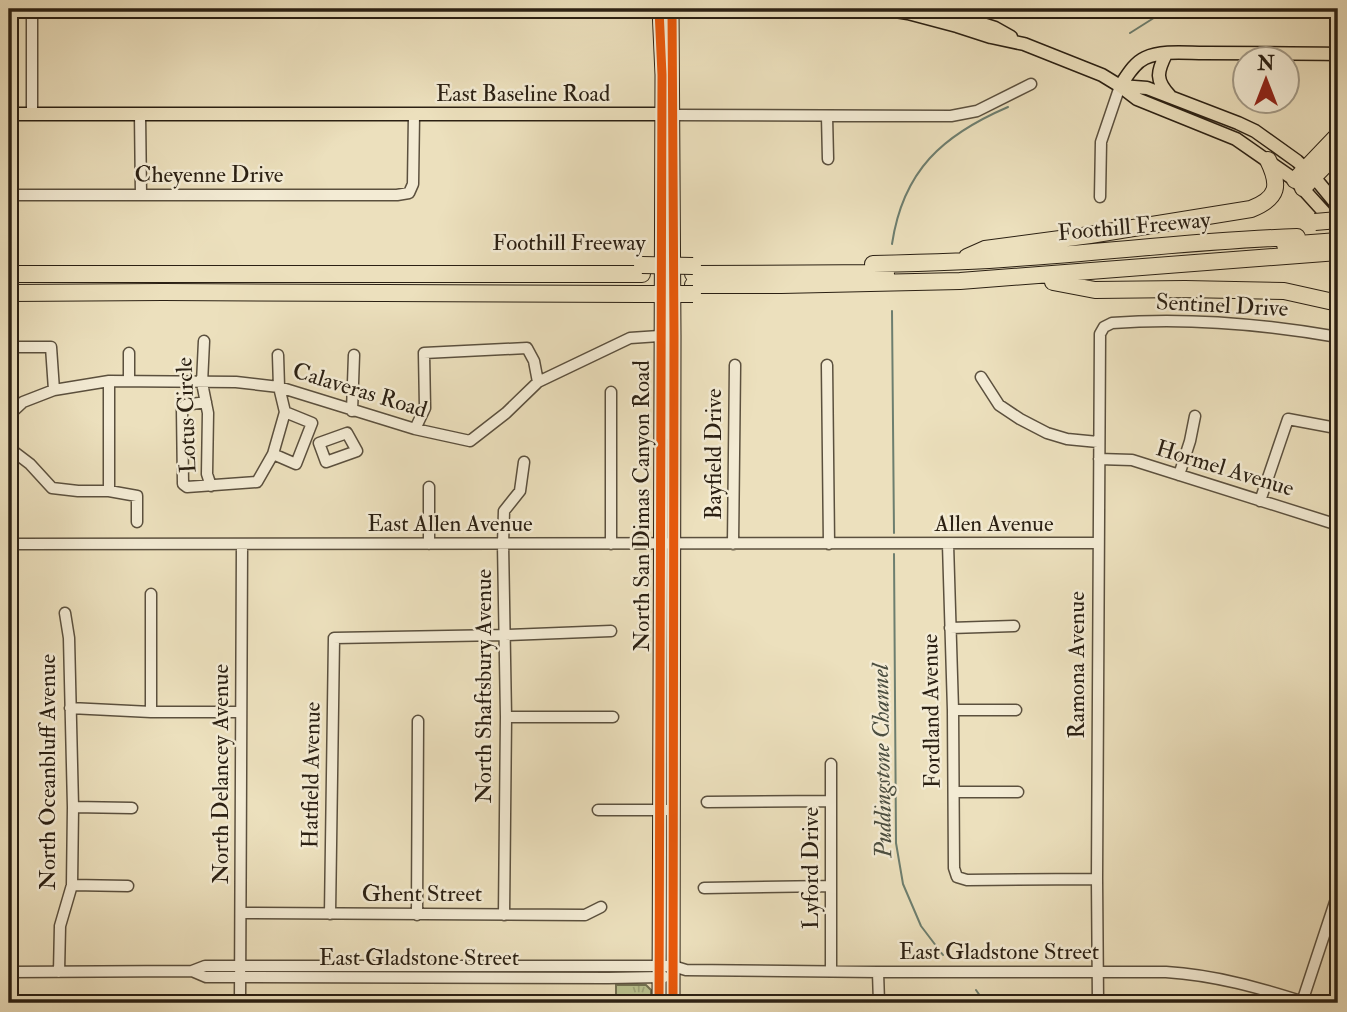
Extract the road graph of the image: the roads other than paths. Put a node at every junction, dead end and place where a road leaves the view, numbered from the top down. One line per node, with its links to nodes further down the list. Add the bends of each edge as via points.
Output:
1 (32, 9): 13 (street)
2 (659, 9): 15 (main road, North San Dimas Canyon Road)
3 (672, 9): 15 (main road, North San Dimas Canyon Road)
4 (883, 9): 6 (main road)
5 (934, 9): 6 (main road, via 995,28)
6 (1024, 44): 10 (main road)
7 (1166, 54): 8 (main road); 10 (main road, via 1143,58); 11 (main road, via 1158,74)
8 (1338, 54)
9 (1031, 84): 17 (street, East Baseline Road, via 965,115)
10 (1120, 86): 11 (main road); 21 (main road, via 1137,99 1236,139); 25 (street, via 1101,142)
11 (1170, 96): 22 (main road, via 1255,131)
12 (9, 114): 13 (main road, East Baseline Road)
13 (32, 114): 14 (main road, East Baseline Road)
14 (141, 114): 16 (main road, East Baseline Road); 24 (street)
15 (668, 114): 16 (main road, East Baseline Road); 17 (street, East Baseline Road); 44 (main road, North San Dimas Canyon Road); 45 (main road, North San Dimas Canyon Road)
16 (414, 115): 24 (street, Cheyenne Drive, via 409,193)
17 (827, 116): 20 (street)
18 (1338, 135): 22 (highway)
19 (1338, 152): 22 (highway)
20 (828, 159)
21 (1268, 160): 22 (main road); 30 (highway, via 1276,181 1273,194 1251,209 985,249)
22 (1304, 179): 26 (main road); 29 (main road)
23 (9, 195): 24 (street, Cheyenne Drive)
24 (141, 195)
25 (1100, 197)
26 (1338, 206)
27 (1338, 220): 28 (highway, bridge)
28 (1255, 238): 29 (highway, Foothill Freeway); 30 (highway, Foothill Freeway)
29 (1335, 239): 34 (highway, via 1011,278)
30 (955, 262): 34 (highway, Foothill Freeway)
31 (1338, 262): 38 (highway, Foothill Freeway)
32 (9, 264): 36 (highway, Foothill Freeway)
33 (9, 274): 36 (highway)
34 (857, 278): 35 (highway, Foothill Freeway); 35 (highway, Foothill Freeway); 38 (highway, Foothill Freeway, via 921,290)
35 (796, 279): 37 (highway, Foothill Freeway); 37 (highway, Foothill Freeway)
36 (642, 280): 37 (highway, Foothill Freeway, bridge); 37 (highway, Foothill Freeway, bridge); 40 (highway, Foothill Freeway, via 545,294)
37 (693, 280)
38 (1053, 282): 42 (highway, via 1095,290 1284,291)
39 (9, 285): 40 (highway, via 141,285)
40 (163, 292): 41 (highway, Foothill Freeway)
41 (9, 293)
42 (1338, 303)
43 (1104, 327): 46 (street, Sentinel Drive, via 1122,322 1209,321); 69 (street, Ramona Avenue, via 1099,341)
44 (674, 335): 45 (street, Calaveras Road); 89 (main road, North San Dimas Canyon Road)
45 (660, 336): 57 (street, Calaveras Road, via 630,338); 89 (main road, North San Dimas Canyon Road)
46 (1338, 337)
47 (204, 341): 58 (street, Lotus Circle)
48 (9, 347): 60 (street, via 51,347)
49 (129, 353): 56 (street)
50 (278, 355): 59 (street)
51 (354, 355): 63 (street)
52 (734, 365): 90 (street, Bayfield Drive)
53 (827, 365): 91 (street)
54 (981, 377): 69 (street, via 999,405 1020,419 1067,439)
55 (109, 381): 56 (street, Calaveras Road); 60 (street, Calaveras Road); 79 (street)
56 (129, 381): 58 (street, Calaveras Road)
57 (538, 382): 68 (street, Calaveras Road, via 470,441); 68 (street, via 527,348 424,353 425,408)
58 (202, 383): 59 (street, Calaveras Road); 62 (street, Lotus Circle)
59 (279, 387): 63 (street, Calaveras Road); 64 (street)
60 (54, 390): 65 (street, Calaveras Road, via 23,402)
61 (611, 391): 88 (street)
62 (205, 402): 77 (street, Lotus Circle); 77 (street, via 182,409 183,484)
63 (352, 411): 68 (street, Calaveras Road)
64 (285, 412): 71 (street, via 312,423); 73 (street)
65 (9, 415)
66 (1195, 416): 76 (street)
67 (1336, 428): 80 (street, via 1288,419)
68 (415, 429)
69 (1098, 442): 74 (street, Ramona Avenue)
70 (319, 443): 71 (street)
71 (302, 445): 73 (street, via 296,464)
72 (9, 448): 79 (street, via 52,488)
73 (273, 454): 77 (street, via 257,482)
74 (1098, 459): 76 (street, Hormel Avenue, via 1132,460); 83 (street, Ramona Avenue)
75 (524, 462): 87 (street, North Shaftsbury Avenue, via 520,491 504,511)
76 (1179, 475): 80 (street, Hormel Avenue)
77 (211, 486)
78 (429, 487): 86 (street)
79 (109, 491): 81 (street, via 137,496)
80 (1259, 501): 82 (street, Hormel Avenue)
81 (137, 523)
82 (1338, 525)
83 (1098, 543): 93 (street, Allen Avenue); 117 (street, Ramona Avenue)
84 (9, 544): 85 (street, East Allen Avenue)
85 (242, 544): 86 (street, East Allen Avenue); 104 (street, North Delancey Avenue)
86 (429, 544): 87 (street, East Allen Avenue)
87 (503, 544): 88 (street, East Allen Avenue); 99 (street, North Shaftsbury Avenue)
88 (611, 544): 89 (street, East Allen Avenue)
89 (667, 544): 90 (street, East Allen Avenue); 116 (main road, North San Dimas Canyon Road)
90 (733, 544): 91 (street, East Allen Avenue)
91 (829, 544): 92 (street, East Allen Avenue)
92 (891, 544): 93 (street, Allen Avenue)
93 (948, 544): 97 (street, Fordland Avenue)
94 (151, 594): 103 (street)
95 (65, 612): 100 (street, North Oceanbluff Avenue)
96 (1014, 626): 97 (street)
97 (950, 628): 101 (street, Fordland Avenue)
98 (611, 631): 99 (street)
99 (505, 635): 105 (street, North Shaftsbury Avenue); 125 (street, Hatfield Avenue, via 334,638)
100 (70, 708): 103 (street); 113 (street, North Oceanbluff Avenue)
101 (953, 710): 102 (street); 109 (street, Fordland Avenue)
102 (1016, 710)
103 (151, 712): 104 (street)
104 (241, 712): 124 (street, North Delancey Avenue)
105 (506, 718): 106 (street); 127 (street, North Shaftsbury Avenue)
106 (613, 718)
107 (418, 721): 126 (street)
108 (831, 764): 111 (street, Lyford Drive)
109 (954, 792): 110 (street); 117 (street, Fordland Avenue, via 957,877)
110 (1018, 792)
111 (831, 801): 112 (street); 120 (street, Lyford Drive)
112 (707, 802)
113 (73, 807): 114 (street); 118 (street, North Oceanbluff Avenue)
114 (132, 808)
115 (598, 810): 116 (street)
116 (667, 810): 129 (main road, North San Dimas Canyon Road); 134 (main road, North San Dimas Canyon Road)
117 (1097, 879): 131 (street, Ramona Avenue)
118 (72, 885): 119 (street); 133 (street, North Oceanbluff Avenue, via 60,926)
119 (128, 886)
120 (831, 886): 121 (street); 130 (street, Lyford Drive)
121 (704, 888)
122 (1338, 893): 141 (street)
123 (601, 907): 127 (street, Ghent Street, via 585,915)
124 (241, 913): 125 (street, Ghent Street); 128 (street, North Delancey Avenue)
125 (330, 914): 126 (street, Ghent Street)
126 (417, 915): 127 (street, Ghent Street)
127 (504, 915)
128 (240, 971): 133 (street, East Gladstone Street, via 206,977 192,971); 134 (street, East Gladstone Street); 136 (street, North Delancey Avenue)
129 (678, 971): 130 (street, East Gladstone Street); 134 (street, East Gladstone Street); 138 (main road, North San Dimas Canyon Road)
130 (831, 971): 135 (street, East Gladstone Street)
131 (1097, 971): 135 (street, East Gladstone Street); 140 (street, Ramona Avenue); 141 (street, East Gladstone Street, via 1208,976)
132 (9, 972): 133 (street, East Gladstone Street)
133 (60, 972)
134 (659, 972): 137 (main road, North San Dimas Canyon Road)
135 (878, 972): 139 (street)
136 (240, 1003)
137 (659, 1003)
138 (673, 1003)
139 (878, 1003)
140 (1098, 1003)
141 (1305, 1003)

